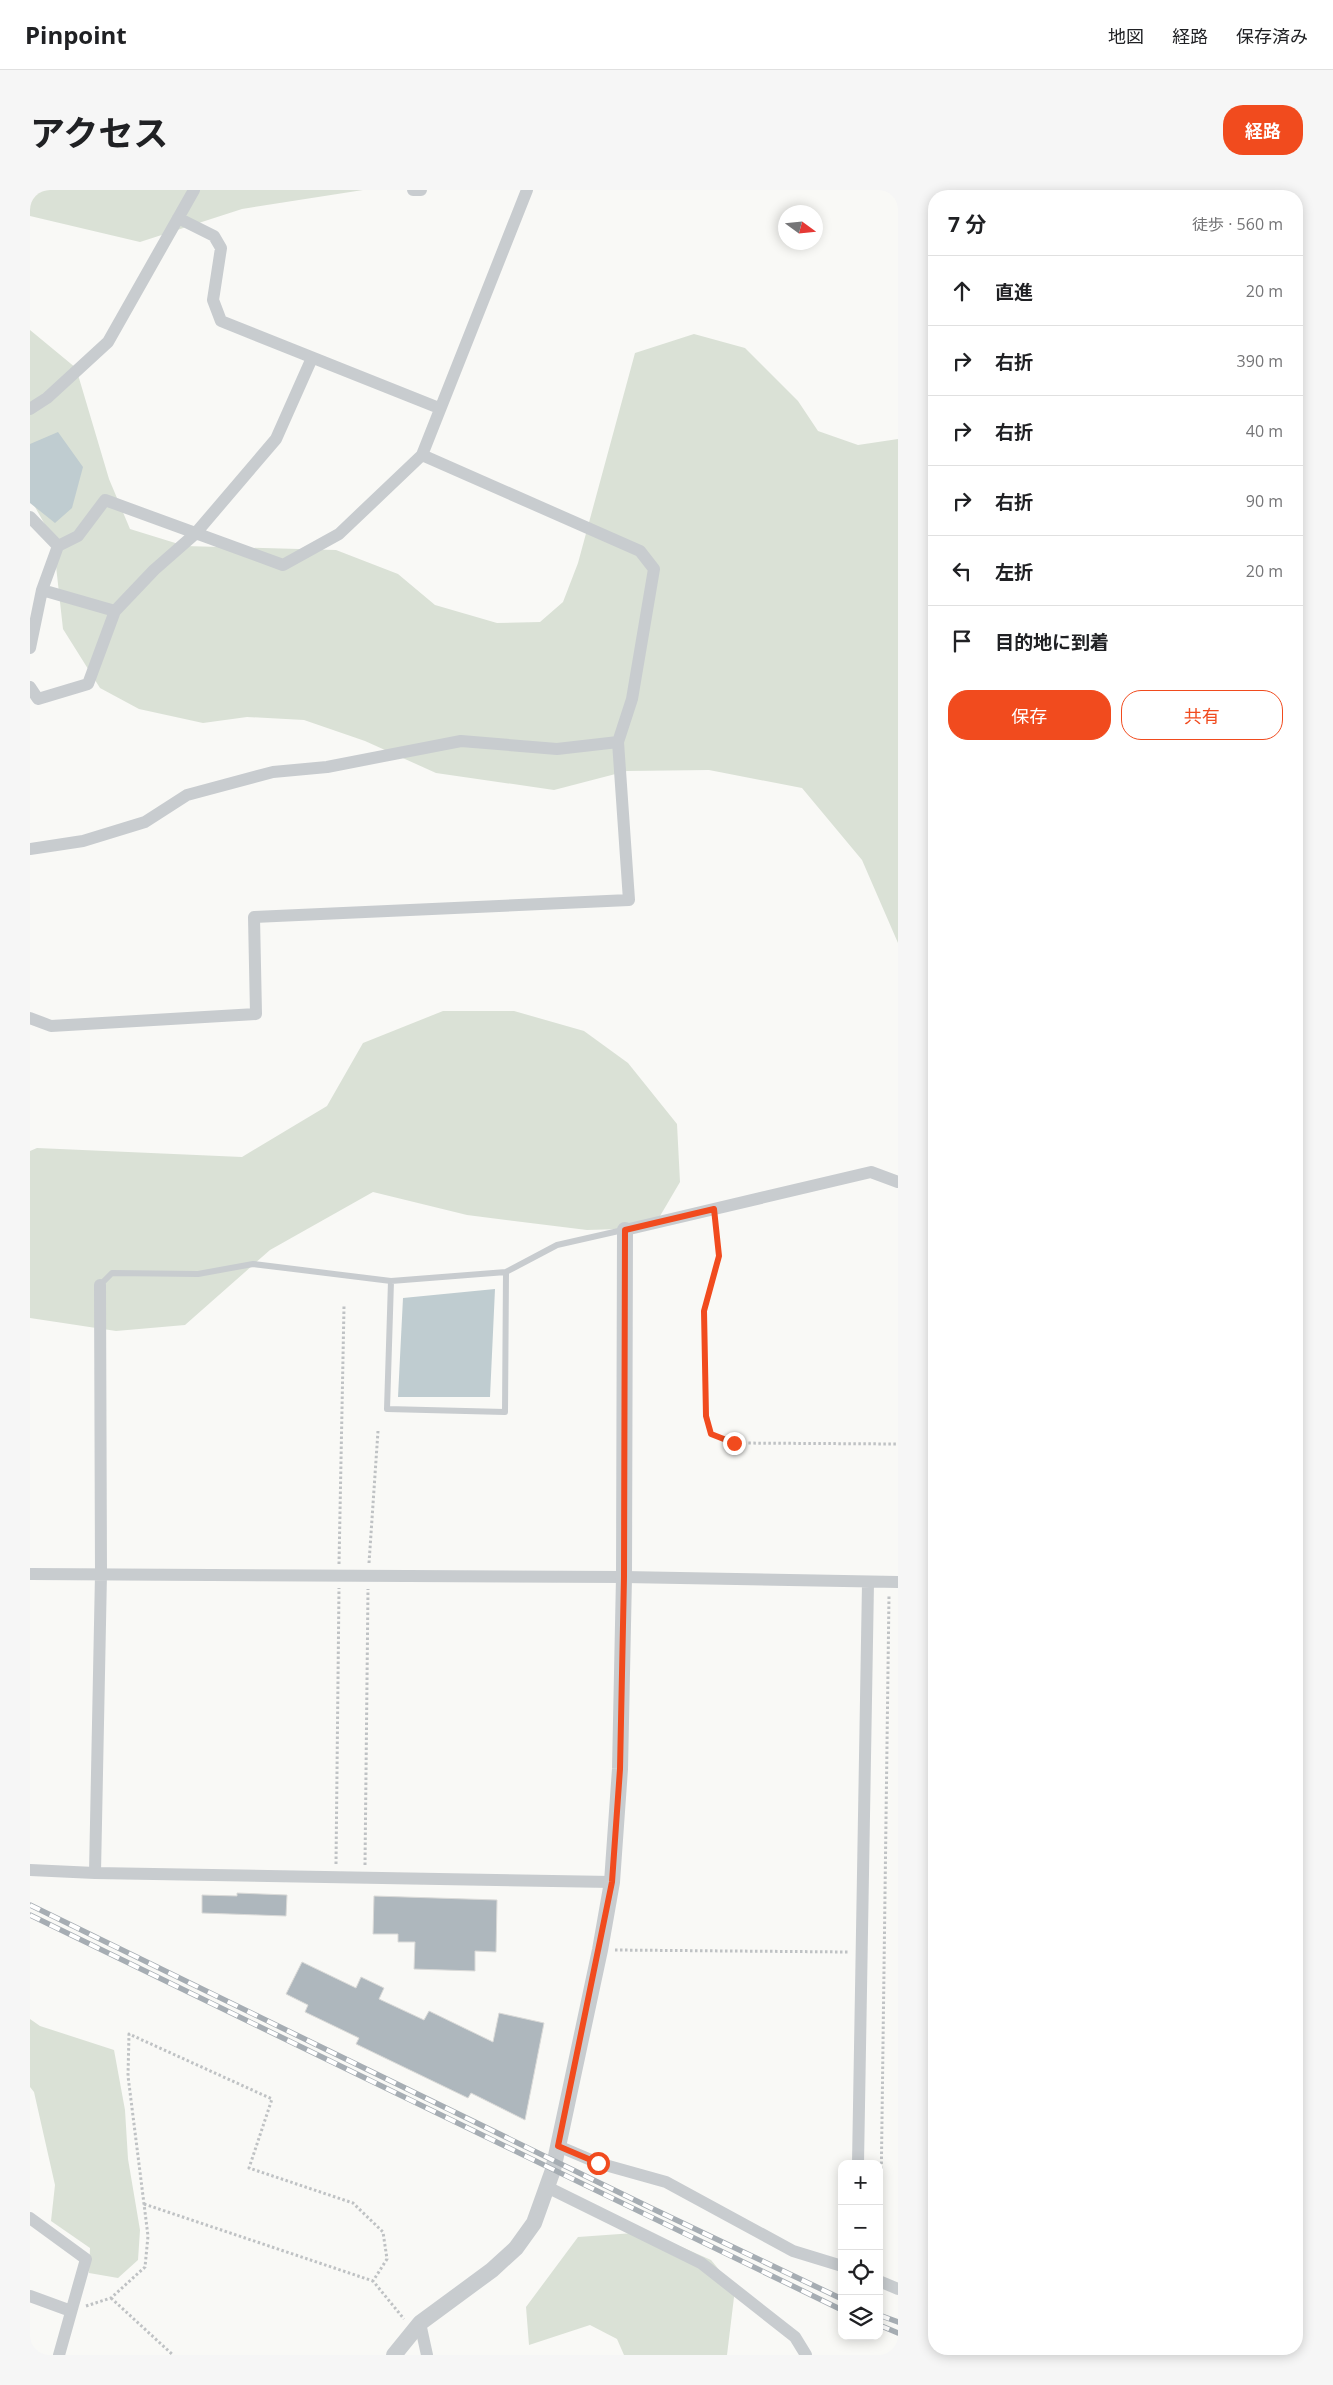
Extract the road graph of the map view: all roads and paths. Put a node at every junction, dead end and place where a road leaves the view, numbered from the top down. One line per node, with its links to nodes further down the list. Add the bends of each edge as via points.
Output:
1 (194, 190): 5 (street)
2 (413, 190): 3 (street)
3 (422, 190)
4 (527, 190): 8 (street)
5 (178, 218): 6 (street, via 214,236 221,248 213,300 221,321); 7 (street, via 108,342 60,386)
6 (312, 358): 8 (street); 11 (street, via 276,439)
7 (30, 408)
8 (439, 408): 9 (street)
9 (422, 455): 11 (street, via 339,534 284,565); 17 (street, via 640,551 654,569 632,699)
10 (30, 517): 12 (street)
11 (195, 534): 12 (street, via 105,500 78,536); 14 (street)
12 (58, 546): 13 (street)
13 (42, 590): 14 (street); 15 (street)
14 (115, 611): 16 (street, via 88,684 38,699)
15 (30, 648)
16 (30, 686)
17 (618, 742): 18 (street, via 556,749 461,742 327,767 272,772 187,795 145,822 83,841); 19 (street, via 629,900 254,917 256,1014 51,1026)
18 (30, 849)
19 (30, 1018)
20 (898, 1182): 21 (street, via 871,1172)
21 (714, 1209): 22 (street); 28 (path, via 719,1256 704,1311 706,1416 711,1434 734,1443)
22 (625, 1230): 23 (lane, via 558,1245); 33 (street)
23 (506, 1272): 24 (lane); 24 (lane, via 505,1412 387,1409)
24 (391, 1281): 25 (lane, via 253,1264 198,1274 112,1273)
25 (100, 1285): 30 (street)
26 (344, 1306): 31 (path)
27 (378, 1431): 32 (path)
28 (898, 1444)
29 (30, 1574): 30 (street)
30 (101, 1574): 31 (street); 37 (street)
31 (339, 1576): 32 (street); 38 (path)
32 (368, 1576): 33 (street); 39 (path)
33 (624, 1577): 34 (street); 40 (street, via 620,1769)
34 (868, 1582): 35 (street); 42 (street)
35 (894, 1582): 48 (path)
36 (30, 1870): 37 (street)
37 (95, 1873): 38 (street)
38 (336, 1877): 39 (street)
39 (365, 1878): 40 (street)
40 (612, 1882): 41 (street)
41 (600, 1950): 42 (path); 43 (street)
42 (862, 1952): 44 (street)
43 (558, 2146): 45 (street); 49 (street, via 598,2163 666,2182 793,2251)
44 (858, 2160)
45 (547, 2187): 56 (street, via 534,2223 516,2248); 61 (street, via 701,2263 795,2337)
46 (144, 2204): 50 (path); 50 (path, via 128,2076 129,2034 272,2099 249,2168 353,2204 383,2232 387,2259); 54 (path, via 148,2236 144,2267)
47 (30, 2218): 55 (street, via 86,2259)
48 (880, 2250)
49 (838, 2265)
50 (373, 2282): 56 (path)
51 (883, 2283): 52 (street)
52 (898, 2289)
53 (30, 2296): 55 (street)
54 (111, 2298): 55 (path); 58 (path)
55 (72, 2311): 57 (street)
56 (417, 2327): 59 (street); 60 (street)
57 (59, 2355)
58 (173, 2355)
59 (394, 2355)
60 (427, 2355)
61 (806, 2355)

